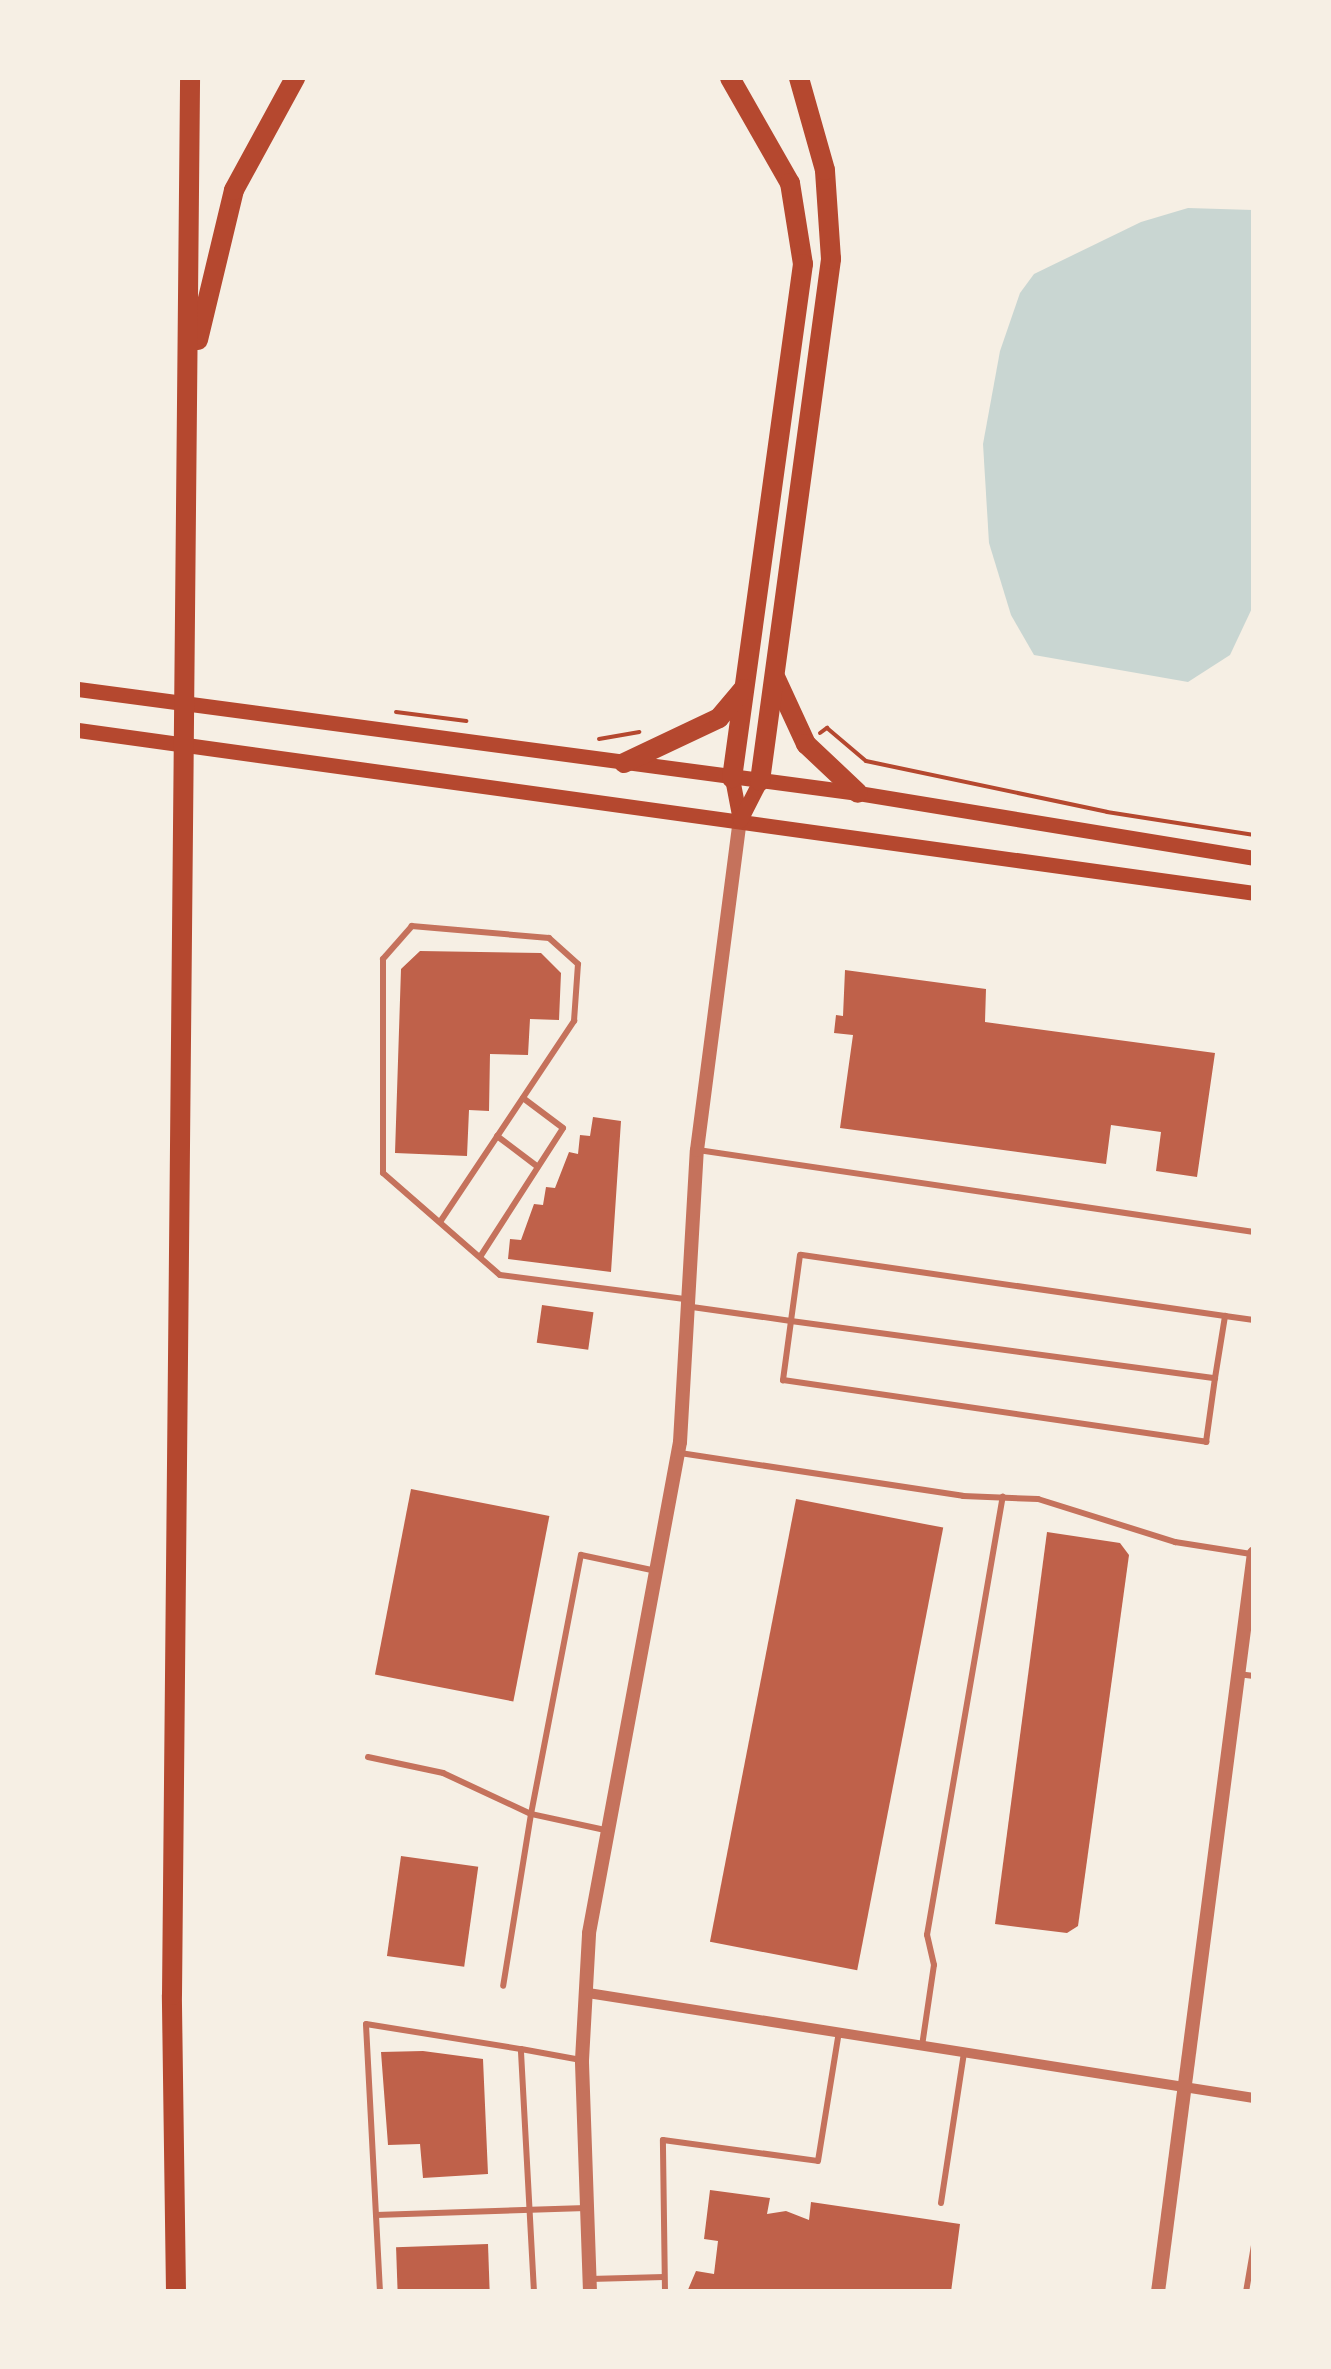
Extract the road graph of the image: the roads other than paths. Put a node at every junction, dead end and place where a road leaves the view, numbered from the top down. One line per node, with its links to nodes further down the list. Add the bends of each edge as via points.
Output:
1 (190, 78): 5 (highway)
2 (295, 78): 5 (highway, via 234,190)
3 (730, 78): 7 (highway, via 790,184 803,264)
4 (800, 78): 6 (highway, via 825,170 831,259)
5 (190, 371): 54 (highway, via 172,1995)
6 (775, 678): 12 (highway); 13 (highway, via 806,744)
7 (744, 688): 10 (highway, via 720,718); 11 (highway)
8 (78, 689): 10 (main road)
9 (78, 730): 14 (main road)
10 (624, 763): 11 (main road)
11 (732, 778): 12 (main road); 14 (main road)
12 (760, 781): 13 (main road); 14 (main road)
13 (858, 793): 15 (main road)
14 (740, 820): 16 (main road); 19 (street)
15 (1254, 858)
16 (1254, 893)
17 (523, 1098): 18 (lane); 20 (lane, via 564,1128); 21 (lane, via 574,1021 578,964 549,938 412,926 382,959 383,1173)
18 (497, 1136): 20 (lane); 21 (lane)
19 (697, 1150): 22 (lane); 24 (street)
20 (538, 1167): 23 (lane)
21 (440, 1222): 23 (lane)
22 (1254, 1232)
23 (480, 1257): 24 (lane, via 500,1275)
24 (692, 1304): 27 (lane); 29 (street)
25 (1225, 1316): 26 (lane); 27 (lane, via 800,1256); 28 (lane)
26 (1254, 1320)
27 (791, 1321): 28 (lane); 28 (lane, via 783,1380 1206,1442)
28 (1216, 1378)
29 (678, 1453): 30 (lane); 32 (street)
30 (1003, 1497): 31 (lane, via 1038,1499 1175,1542); 41 (lane, via 927,1935 934,1965)
31 (1253, 1554): 33 (street)
32 (658, 1571): 36 (lane, via 581,1555); 37 (street)
33 (1236, 1673): 34 (lane); 45 (street)
34 (1254, 1676)
35 (368, 1757): 36 (lane, via 443,1772)
36 (531, 1814): 37 (lane); 38 (lane)
37 (605, 1830): 39 (street)
38 (502, 1986)
39 (588, 1994): 40 (street); 44 (street)
40 (839, 2032): 41 (street); 52 (lane, via 818,2161 663,2140)
41 (922, 2046): 43 (street)
42 (522, 2049): 44 (lane); 48 (lane); 50 (lane, via 366,2024)
43 (964, 2052): 45 (street); 47 (lane)
44 (582, 2060): 49 (street)
45 (1186, 2088): 46 (street); 58 (street)
46 (1254, 2098)
47 (941, 2203)
48 (530, 2208): 49 (lane); 50 (lane); 56 (lane)
49 (587, 2208): 53 (street)
50 (376, 2216): 55 (lane)
51 (1254, 2245): 59 (lane)
52 (664, 2277): 53 (lane); 57 (lane)
53 (590, 2286)
54 (176, 2292)
55 (380, 2292)
56 (534, 2292)
57 (665, 2292)
58 (1158, 2292)
59 (1246, 2292)

